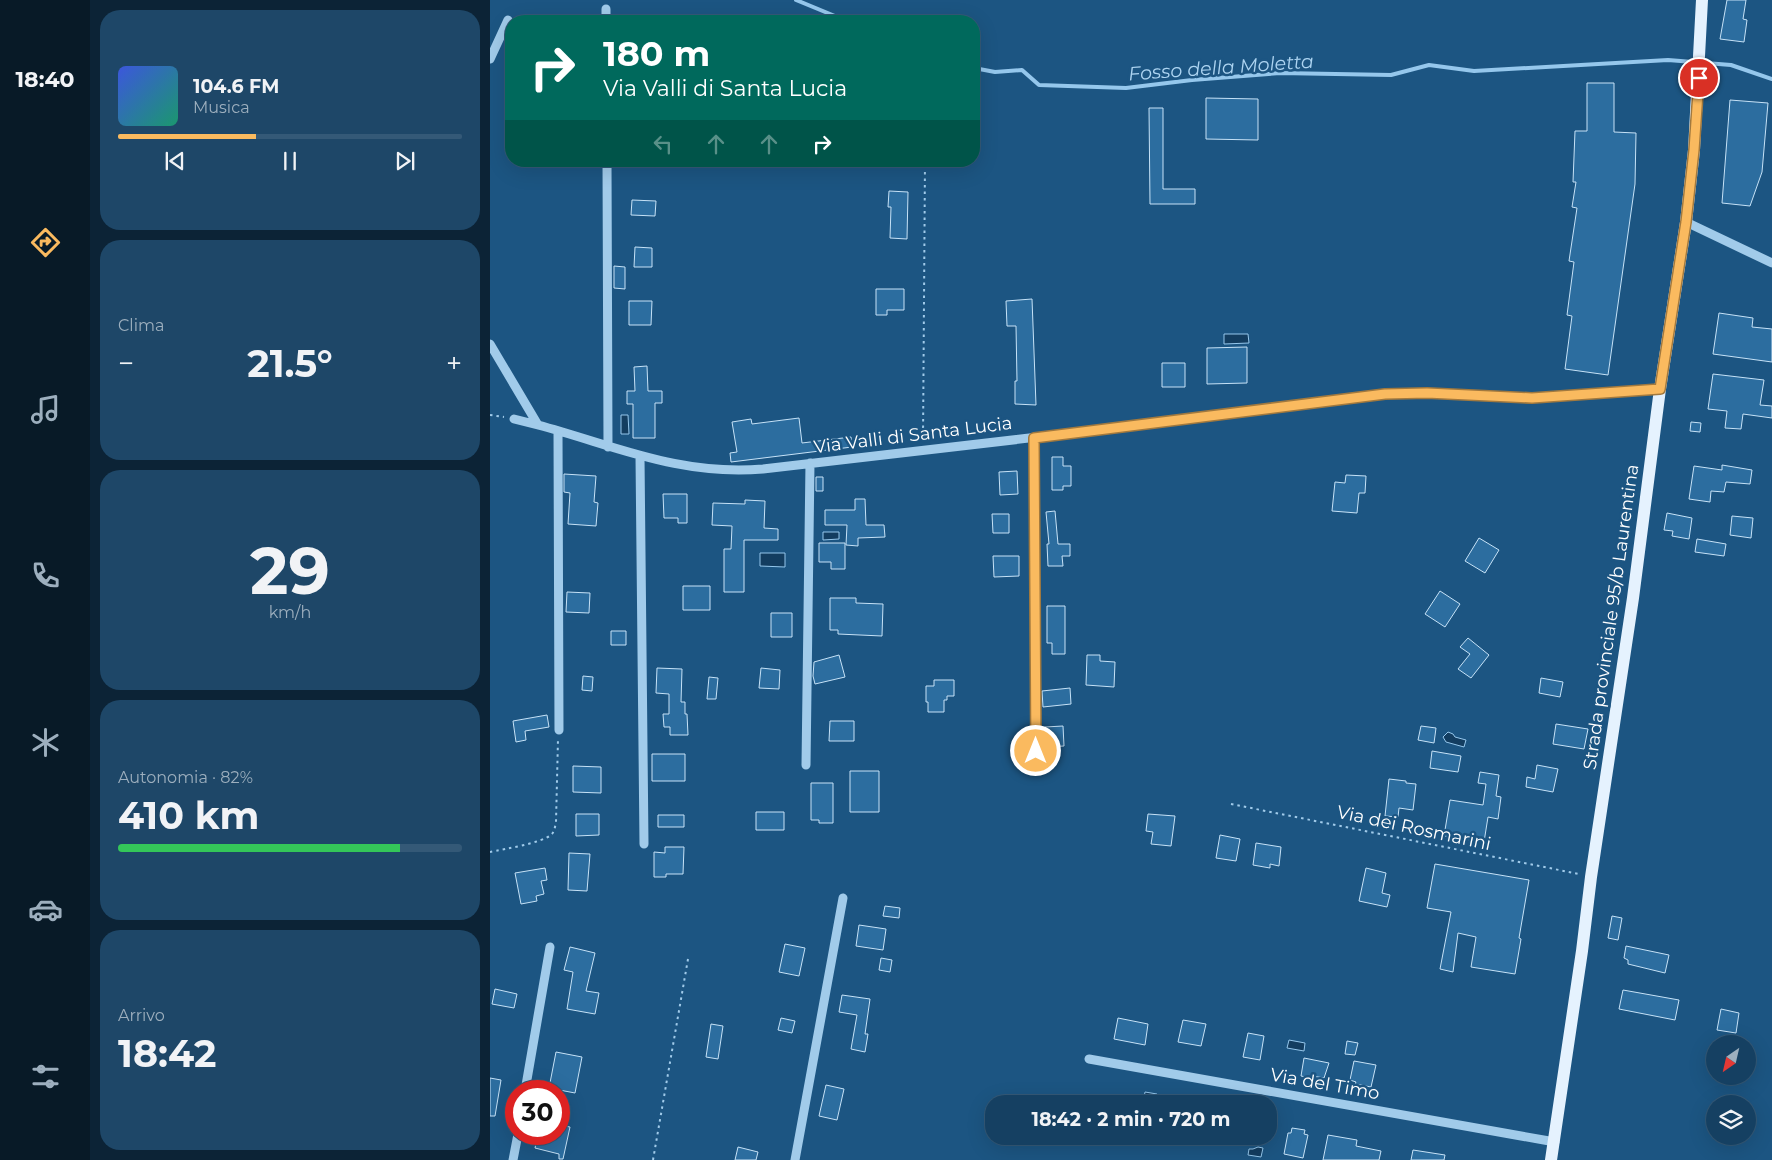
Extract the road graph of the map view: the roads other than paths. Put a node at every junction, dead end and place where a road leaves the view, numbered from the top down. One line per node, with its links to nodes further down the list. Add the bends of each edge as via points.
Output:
1 (1702, 0): 7 (main road, Strada provinciale 95/b Laurentina, via 1694,150)
2 (606, 9): 3 (street)
3 (606, 15)
4 (505, 26): 5 (street)
5 (490, 59)
6 (607, 167): 15 (street)
7 (1686, 222): 8 (street); 10 (main road, Strada provinciale 95/b Laurentina)
8 (1772, 263)
9 (490, 344): 12 (street)
10 (1660, 389): 14 (street, Via Valli di Santa Lucia, via 1532,398 1385,394); 26 (main road, Strada provinciale 95/b Laurentina, via 1634,598)
11 (514, 419): 12 (street, Via Valli di Santa Lucia)
12 (538, 425): 13 (street, Via Valli di Santa Lucia)
13 (558, 431): 15 (street, Via Valli di Santa Lucia); 18 (street)
14 (1034, 438): 17 (street, Via Valli di Santa Lucia); 19 (street)
15 (608, 447): 16 (street, Via Valli di Santa Lucia)
16 (640, 457): 17 (street, Via Valli di Santa Lucia, via 720,470); 21 (street)
17 (810, 463): 20 (street)
18 (559, 730)
19 (1036, 751)
20 (806, 765)
21 (644, 844)
22 (843, 898): 29 (street)
23 (550, 947): 25 (street)
24 (1089, 1059): 26 (street, Via del Timo)
25 (527, 1080)
26 (1555, 1142): 30 (main road, Strada provinciale 95/b Laurentina)
27 (516, 1145): 28 (street)
28 (513, 1160)
29 (795, 1160)
30 (1551, 1160)

